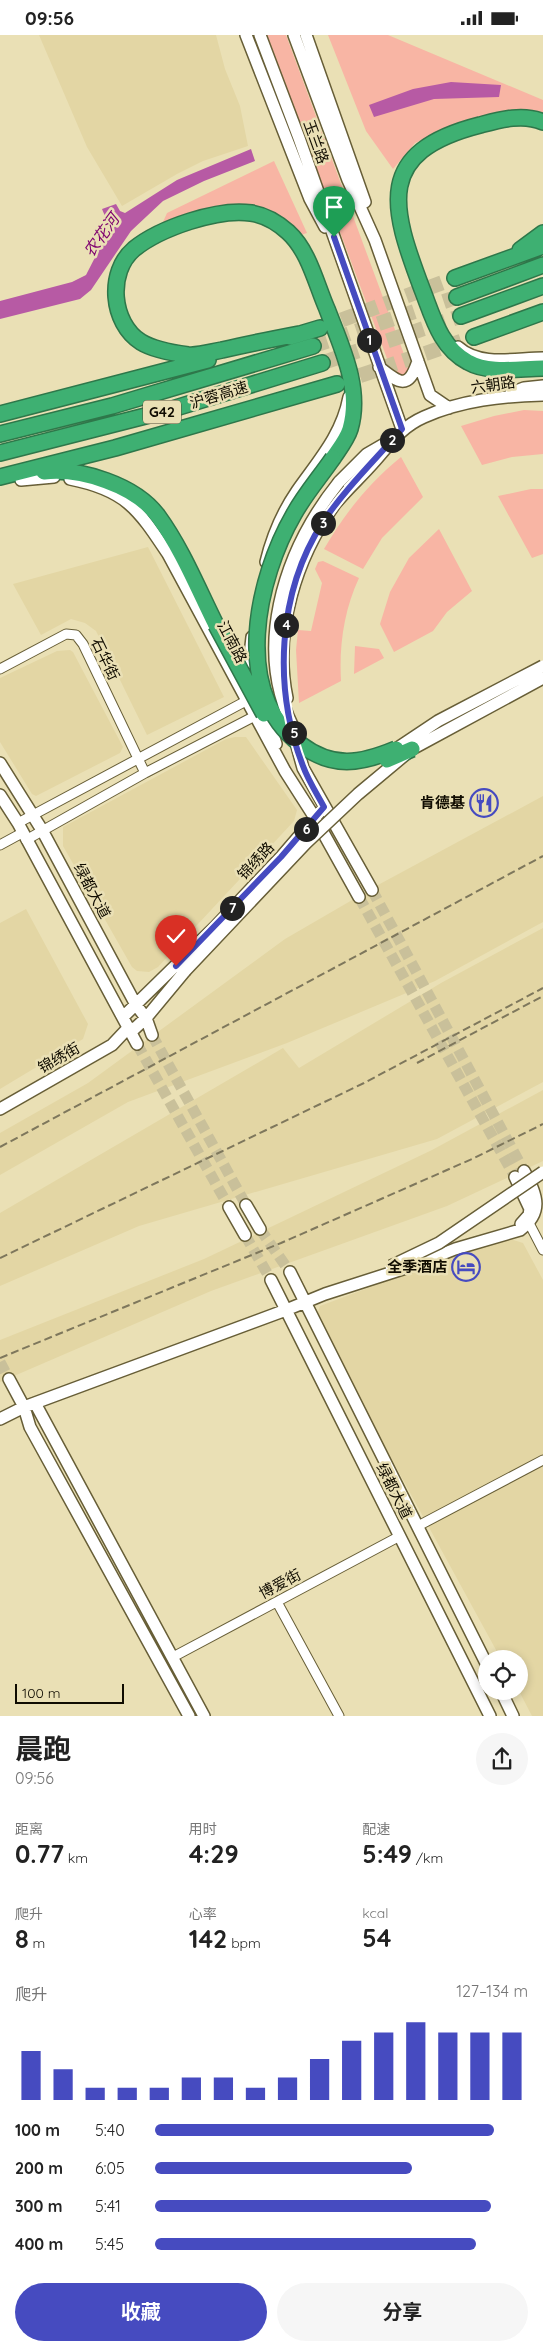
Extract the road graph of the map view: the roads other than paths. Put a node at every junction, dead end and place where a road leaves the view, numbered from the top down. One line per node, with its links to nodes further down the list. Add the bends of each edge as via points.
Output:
1 (246, 35): 9 (main road, via 310,199)
2 (260, 35): 9 (main road, 玉兰路)
3 (294, 35): 7 (main road, 玉兰路, via 348,180)
4 (306, 35): 7 (main road, via 361,190)
5 (543, 122): 15 (highway, via 518,118 472,127 441,138 410,162 402,179 398,209 410,257)
6 (543, 233): 10 (highway)
7 (375, 240): 23 (main road, 玉兰路)
8 (543, 246): 10 (highway)
9 (341, 257): 26 (main road, 玉兰路)
10 (504, 262): 12 (highway)
11 (543, 265): 14 (highway)
12 (455, 278)
13 (543, 286): 17 (highway)
14 (457, 297)
15 (427, 301): 22 (main road, via 440,328 462,351 494,360); 27 (highway, via 439,332 450,349 468,362 490,368)
16 (543, 313): 20 (highway)
17 (461, 316)
18 (320, 327): 19 (highway)
19 (299, 334): 25 (highway, via 190,355 156,349 140,341 120,316 116,304 117,277 133,250 178,226 232,211 253,213 283,229 301,248); 34 (highway)
20 (474, 337)
21 (313, 347): 28 (highway, 沪蓉高速 / G42)
22 (543, 358)
23 (418, 361): 26 (main road, via 413,375 402,383); 33 (main road, 玉兰路, via 430,395)
24 (322, 363): 39 (highway, 沪蓉高速 / G42, via 169,410)
25 (346, 363): 48 (highway, bridge, via 354,387 350,430 294,514 282,539 263,593 258,625 256,649 265,698 290,736); 55 (main road, via 349,397 345,416 328,449 296,491 278,522 256,603 250,655 254,683)
26 (378, 366): 36 (main road, 玉兰路)
27 (543, 368)
28 (196, 380): 35 (highway); 37 (highway, 沪蓉高速 / G42, via 112,406)
29 (337, 384): 40 (highway, via 115,448)
30 (543, 386): 32 (main road, via 524,388)
31 (543, 395): 32 (main road, 六朝路)
32 (504, 396): 33 (main road, 六朝路)
33 (449, 409): 36 (main road, 六朝路)
34 (0, 414)
35 (0, 419)
36 (402, 429): 38 (main road)
37 (0, 434)
38 (392, 440): 48 (main road, bridge, via 367,454 339,482 299,545 282,591 274,643 280,697 285,713); 58 (main road, via 351,485 322,524 291,593 284,649 286,694 303,768)
39 (0, 453)
40 (0, 477)
41 (21, 480): 42 (highway); 46 (main road, 江南路, via 47,477 80,481 120,495 146,520 168,554); 54 (highway, bridge, via 36,473 71,472 107,481 138,497 158,515 257,704 273,727 300,755)
42 (0, 486)
43 (543, 666): 49 (main road, bridge, via 438,721)
44 (0, 669): 51 (street, 石华街, via 66,635 76,635)
45 (543, 678): 50 (main road, bridge)
46 (246, 701): 47 (main road, 江南路); 51 (street)
47 (255, 716): 55 (main road, 江南路); 56 (street)
48 (309, 749): 49 (highway, bridge, via 344,762 373,758); 54 (highway, bridge)
49 (396, 749): 53 (highway, bridge)
50 (412, 749): 53 (highway, bridge); 67 (main road, bridge, via 306,843 185,971)
51 (137, 758): 56 (street, 石华街); 59 (street)
52 (0, 763): 59 (main road, 绿都大道)
53 (378, 763): 54 (highway)
54 (342, 768)
55 (285, 771): 60 (main road, 江南路)
56 (145, 773): 61 (street)
57 (0, 795): 62 (main road)
58 (324, 807): 60 (main road, 锦绣路); 64 (main road)
59 (33, 815): 61 (main road, 绿都大道); 62 (street)
60 (315, 818): 65 (main road, 江南路); 66 (main road, 锦绣路, via 221,920)
61 (42, 830): 62 (street); 66 (main road, 绿都大道)
62 (22, 832): 63 (street); 68 (main road)
63 (0, 845)
64 (372, 890)
65 (359, 897)
66 (136, 1005): 67 (main road, 绿都大道); 68 (main road, 锦绣路)
67 (146, 1018): 68 (main road); 69 (main road, 绿都大道)
68 (128, 1025): 70 (main road); 71 (main road, 锦绣街, via 112,1045)
69 (152, 1035)
70 (137, 1044)
71 (0, 1109)
72 (543, 1172): 83 (main road, bridge, via 439,1243)
73 (542, 1201): 76 (main road); 76 (main road, via 520,1174); 77 (main road, via 539,1213)
74 (246, 1205): 78 (main road)
75 (229, 1207): 79 (main road)
76 (530, 1209): 77 (main road)
77 (527, 1223): 80 (street); 83 (main road, via 503,1236)
78 (260, 1229)
79 (245, 1235)
80 (543, 1250)
81 (290, 1272): 84 (main road, 绿都大道)
82 (271, 1280): 85 (main road, 绿都大道)
83 (343, 1288): 84 (main road)
84 (304, 1301): 85 (main road); 90 (main road, 绿都大道)
85 (286, 1310): 87 (main road); 91 (main road, 绿都大道)
86 (9, 1379): 87 (main road)
87 (29, 1405): 88 (main road); 94 (main road); 97 (main road, via 30,1427)
88 (0, 1419)
89 (543, 1460): 90 (street)
90 (418, 1526): 93 (main road, 绿都大道)
91 (400, 1536): 92 (street, 博爱街); 100 (main road, 绿都大道)
92 (277, 1601): 94 (street, 博爱街); 99 (street)
93 (480, 1650)
94 (173, 1657): 98 (main road)
95 (505, 1700): 96 (main road)
96 (511, 1712): 100 (main road)
97 (189, 1716)
98 (204, 1716)
99 (340, 1716)
100 (491, 1716)

